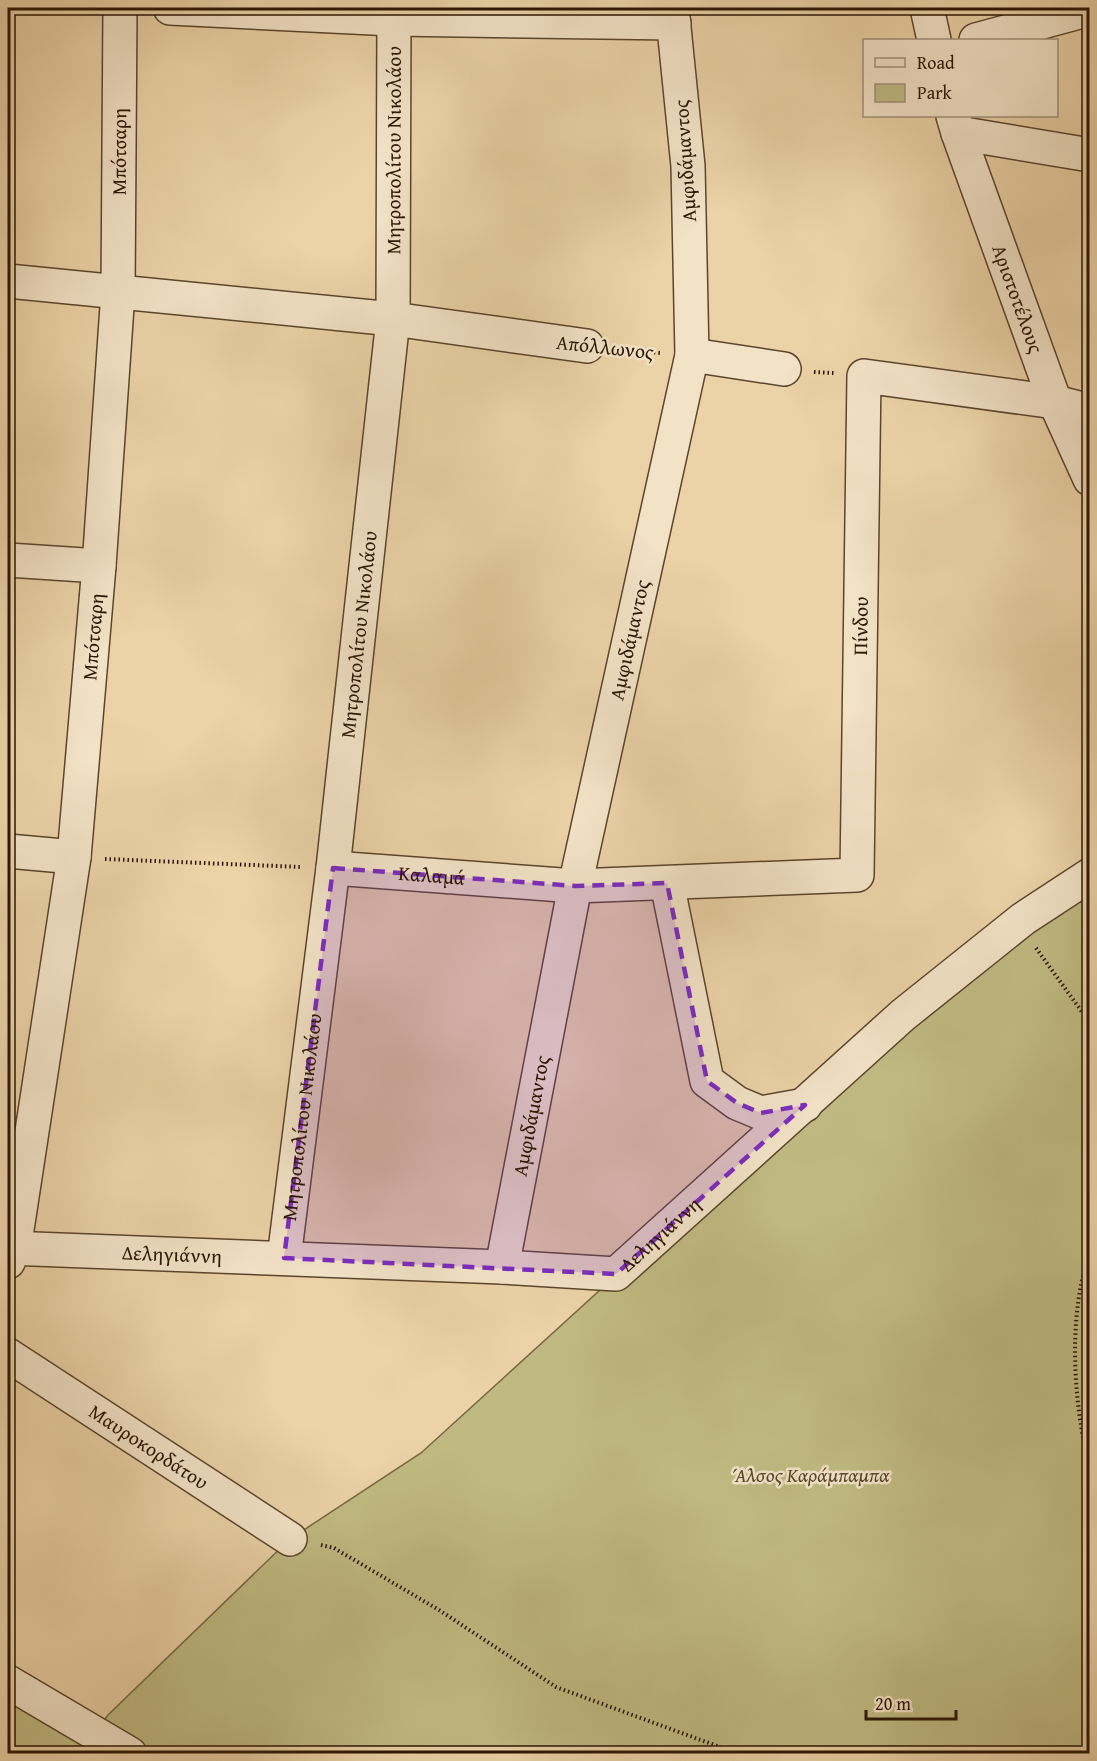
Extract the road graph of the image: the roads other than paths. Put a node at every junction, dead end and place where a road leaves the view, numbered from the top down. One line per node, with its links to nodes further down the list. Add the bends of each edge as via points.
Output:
1 (120, 8): 12 (street, Μπότσαρη)
2 (170, 8): 5 (street)
3 (927, 8): 7 (street)
4 (1089, 9): 8 (street)
5 (394, 13): 6 (street); 13 (street, Μητροπολίτου Νικολάου)
6 (673, 15): 15 (street, Αμφιδάμαντος, via 688,166)
7 (934, 39)
8 (980, 39)
9 (956, 124): 10 (street); 17 (street, Αριστοτέλους)
10 (1089, 155)
11 (8, 281): 12 (street, Απόλλωνος)
12 (118, 292): 13 (street, Απόλλωνος); 21 (street, Μπότσαρη)
13 (393, 319): 14 (street, Απόλλωνος); 24 (street, Μητροπολίτου Νικολάου)
14 (587, 346)
15 (692, 355): 16 (street); 28 (street, Αμφιδάμαντος)
16 (784, 369)
17 (1055, 402): 18 (street); 19 (street, Αριστοτέλους); 25 (street, Πίνδου, via 864,376)
18 (1089, 411)
19 (1089, 479)
20 (8, 560): 21 (street)
21 (99, 566): 23 (street, Μπότσαρη)
22 (8, 851): 23 (street)
23 (74, 857): 30 (street, Μπότσαρη)
24 (333, 868): 28 (street, Καλαμά); 31 (street, Μητροπολίτου Νικολάου)
25 (857, 875): 27 (street, Καλαμά)
26 (1089, 875): 29 (street, Δεληγιάννη, via 1023,919 903,1015)
27 (667, 883): 28 (street, Καλαμά); 29 (street, via 707,1081 737,1103 761,1113)
28 (575, 886): 32 (street, Αμφιδάμαντος)
29 (805, 1105): 32 (street, Δεληγιάννη, via 616,1274)
30 (10, 1253): 31 (street, Δεληγιάννη)
31 (284, 1258): 32 (street, Δεληγιάννη)
32 (502, 1268)
33 (8, 1355): 34 (street, Μαυροκορδάτου)
34 (290, 1539)
35 (8, 1682): 36 (street)
36 (130, 1754)

